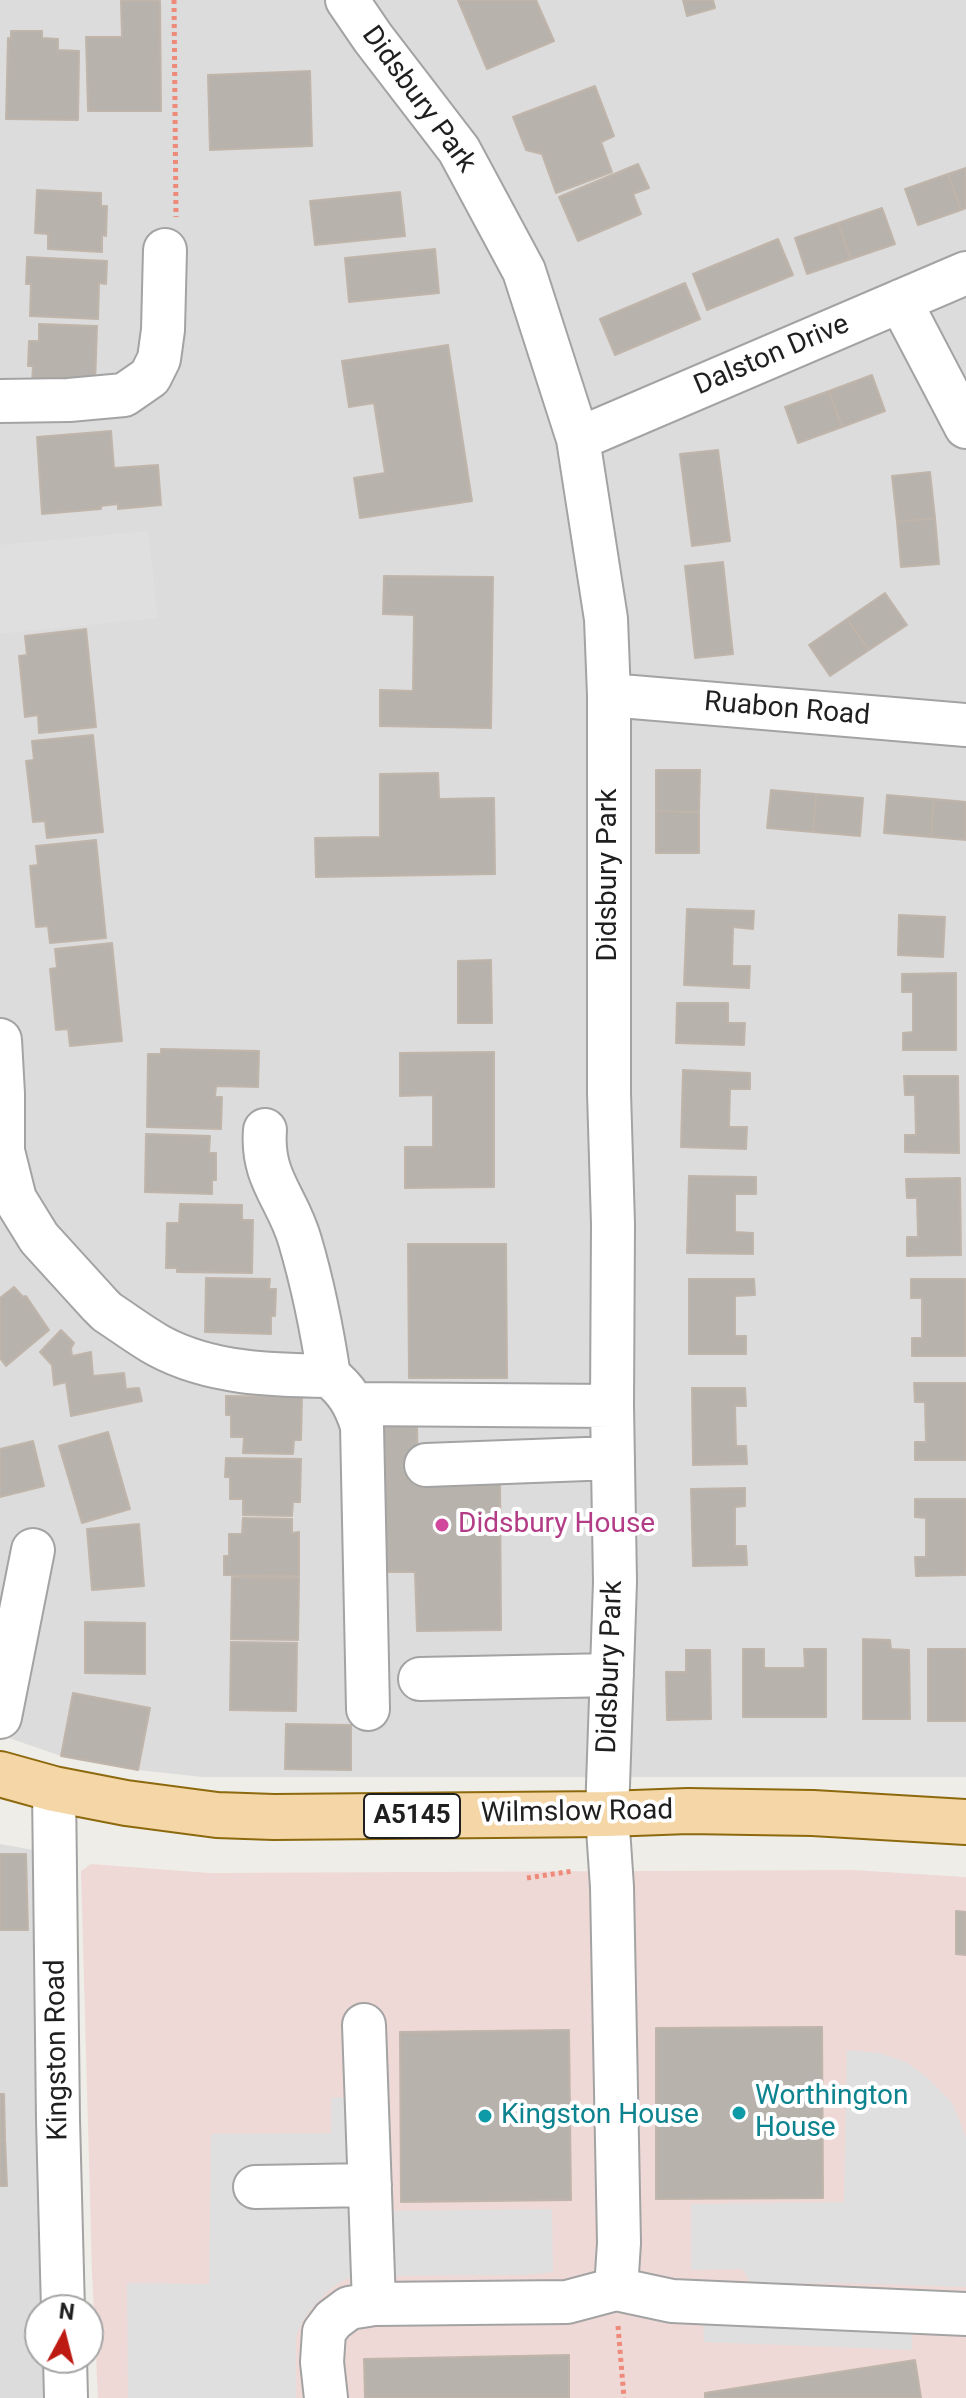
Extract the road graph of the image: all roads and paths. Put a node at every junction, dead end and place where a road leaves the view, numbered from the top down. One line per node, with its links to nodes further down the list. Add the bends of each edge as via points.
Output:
1 (174, 0): 3 (path, via 176,251)
2 (347, 0): 8 (street, Didsbury Park, via 459,150 524,271)
3 (165, 250): 6 (street, via 163,330 150,377 124,395)
4 (966, 273): 5 (street, Dalston Drive)
5 (900, 301): 7 (street); 8 (street, Dalston Drive)
6 (0, 401)
7 (966, 427)
8 (578, 439): 9 (street, Didsbury Park, via 606,619)
9 (609, 695): 10 (street, Ruabon Road); 14 (street, Didsbury Park)
10 (966, 725)
11 (0, 1040): 13 (street, via 3,1151 15,1199 39,1238 107,1312 161,1347 207,1364)
12 (265, 1130): 13 (street, via 266,1165 300,1238)
13 (342, 1390): 14 (street); 20 (street, via 363,1438)
14 (612, 1406): 15 (street, Didsbury Park)
15 (613, 1458): 16 (street); 18 (street, Didsbury Park)
16 (426, 1465)
17 (33, 1550): 21 (street)
18 (612, 1675): 19 (street); 24 (street, Didsbury Park)
19 (420, 1679)
20 (368, 1709)
21 (0, 1717)
22 (0, 1774): 23 (main road, Wilmslow Road / A5145)
23 (54, 1789): 24 (main road, Wilmslow Road / A5145, via 217,1815); 32 (street, Kingston Road)
24 (607, 1814): 25 (main road, Wilmslow Road / A5145, via 797,1813); 26 (street, Didsbury Park)
25 (966, 1822)
26 (610, 1866): 27 (path); 31 (street, Didsbury Park)
27 (527, 1878)
28 (364, 2025): 29 (street)
29 (370, 2185): 30 (street); 33 (street)
30 (255, 2187)
31 (616, 2289): 33 (street, via 567,2302); 34 (street, via 672,2301); 38 (path)
32 (63, 2294)
33 (374, 2304): 37 (street, via 349,2308 324,2332)
34 (966, 2314)
35 (65, 2374): 36 (street)
36 (66, 2398)
37 (326, 2398)
38 (624, 2398)

